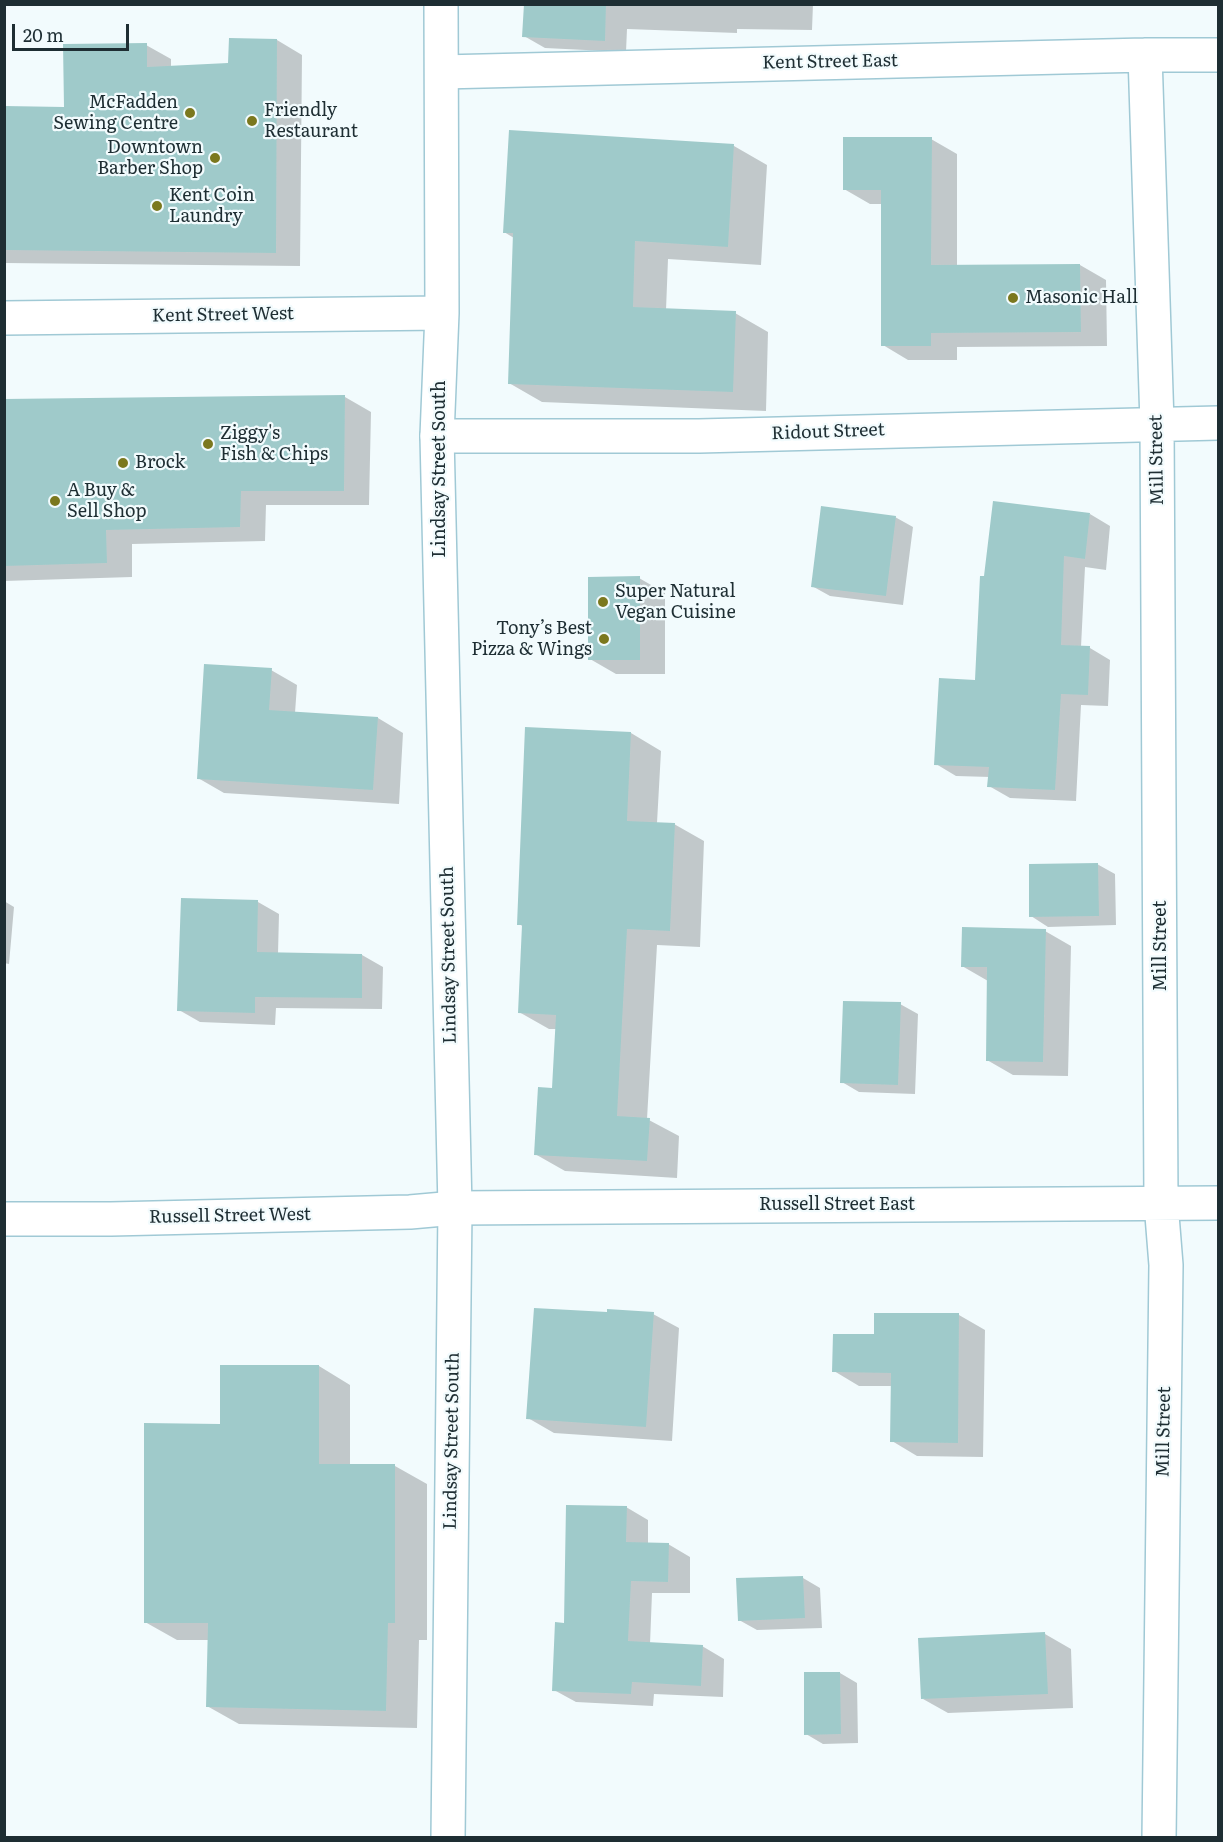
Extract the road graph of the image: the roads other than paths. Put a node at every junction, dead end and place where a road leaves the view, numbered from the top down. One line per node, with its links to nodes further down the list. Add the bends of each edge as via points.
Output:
1 (441, 4): 4 (street, Lindsay Street South)
2 (1145, 55): 3 (street, Kent Street East); 4 (street, Kent Street East); 7 (street, Mill Street)
3 (1218, 55)
4 (442, 72): 5 (street, Lindsay Street South)
5 (442, 313): 6 (street, Kent Street West); 9 (street, Lindsay Street South)
6 (4, 318)
7 (1157, 423): 8 (street, Ridout Street); 9 (street, Ridout Street, via 699,436); 10 (street, Mill Street)
8 (1218, 423)
9 (437, 436): 12 (street, Lindsay Street South)
10 (1161, 1203): 11 (street, Russell Street East); 12 (street, Russell Street East); 15 (street, Mill Street, via 1166,1265)
11 (1218, 1203)
12 (455, 1208): 13 (street, Russell Street West); 14 (street, Lindsay Street South)
13 (4, 1219)
14 (448, 1838)
15 (1159, 1838)

